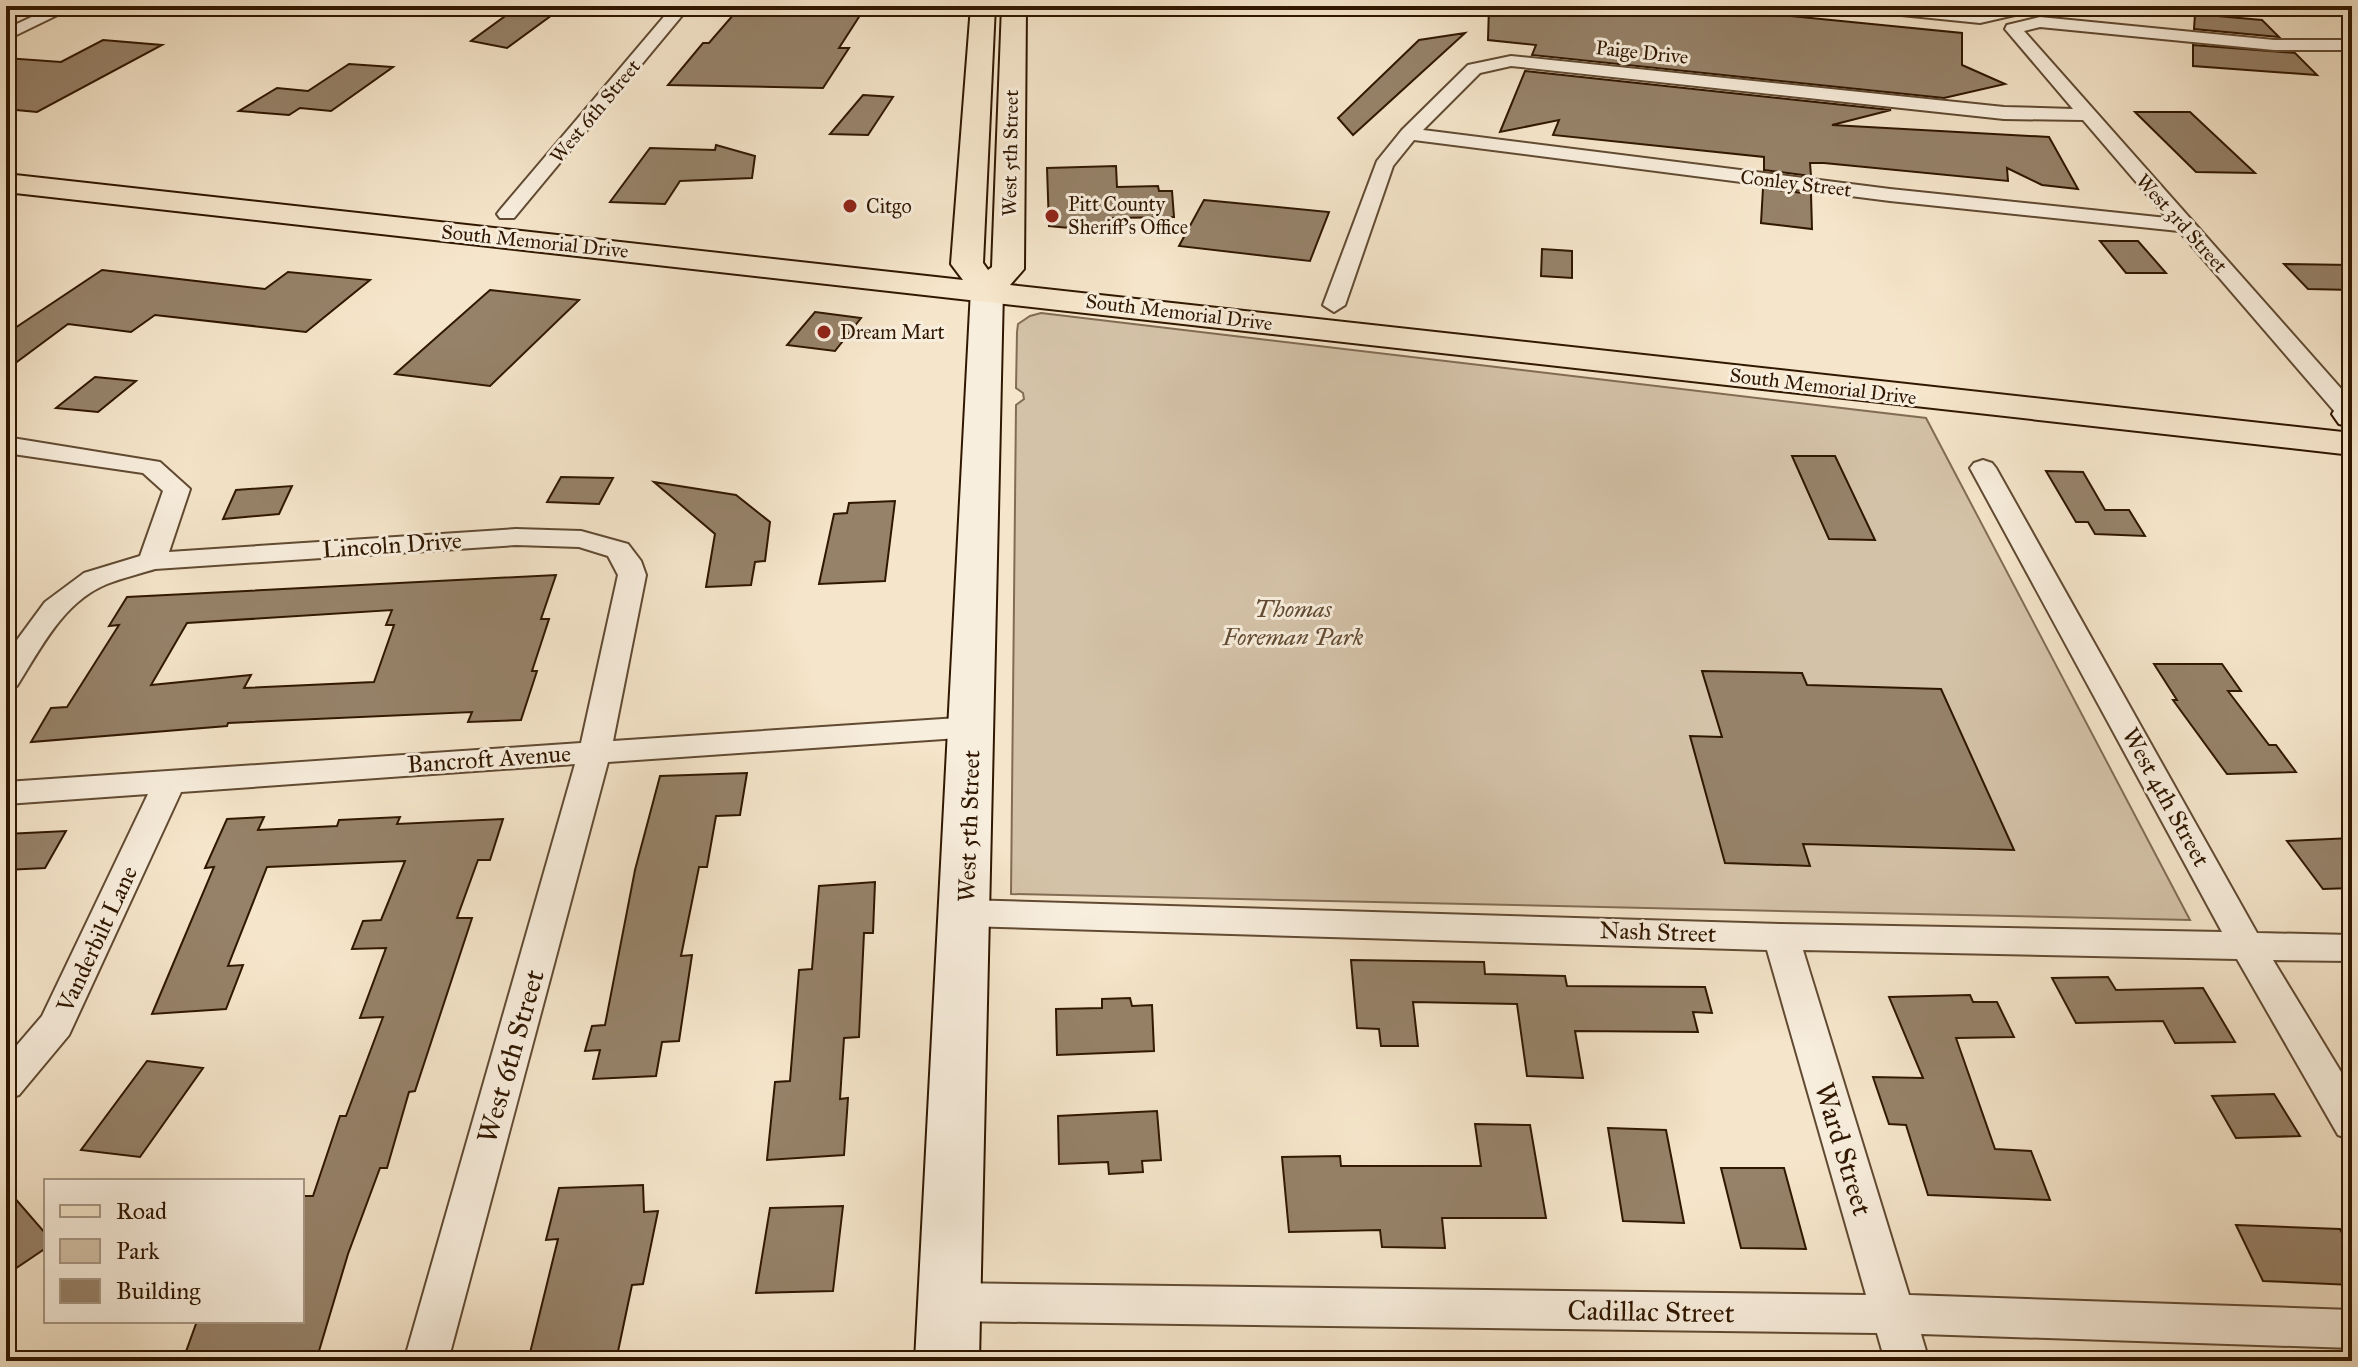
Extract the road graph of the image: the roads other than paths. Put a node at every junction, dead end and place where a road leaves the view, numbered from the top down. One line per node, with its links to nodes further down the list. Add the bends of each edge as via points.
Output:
1 (68, 6): 9 (street)
2 (682, 6): 15 (street, West 6th Street)
3 (983, 6): 17 (main road, West 5th Street)
4 (1014, 6): 17 (main road, West 5th Street)
5 (1862, 6): 6 (street, via 1980,18 2009,12)
6 (2008, 6)
7 (2334, 6): 8 (street)
8 (2352, 15)
9 (6, 35)
10 (2352, 45): 11 (street, West 3rd Street, via 2274,45 2040,22 2013,29)
11 (2086, 115): 12 (street, Paige Drive, via 2004,113 1511,61 1474,69); 16 (street, West 3rd Street)
12 (1409, 134): 16 (street, Conley Street, via 1890,195); 18 (street, Paige Drive, via 1384,166)
13 (6, 160): 15 (main road, South Memorial Drive)
14 (6, 183): 17 (main road, South Memorial Drive)
15 (507, 214): 17 (main road, South Memorial Drive)
16 (2184, 225): 19 (street, West 3rd Street)
17 (987, 274): 18 (main road, South Memorial Drive); 19 (main road, South Memorial Drive); 24 (main road, West 5th Street)
18 (1334, 305): 19 (main road, South Memorial Drive)
19 (2352, 422)
20 (6, 445): 22 (street, via 151,467 177,489)
21 (1983, 468): 30 (street, West 4th Street)
22 (152, 561): 23 (street, Lincoln Drive, via 94,579 55,608); 25 (street, Lincoln Drive, via 516,537 581,539 618,550 632,575)
23 (6, 679)
24 (973, 727): 25 (street, Bancroft Avenue); 28 (main road, West 5th Street)
25 (595, 751): 26 (street, Bancroft Avenue); 37 (street, West 6th Street)
26 (169, 783): 27 (street, Bancroft Avenue); 32 (street, Vanderbilt Lane, via 56,1025)
27 (6, 793)
28 (965, 913): 29 (street, Nash Street); 34 (main road, West 5th Street)
29 (1781, 937): 30 (street, Nash Street); 35 (street, Ward Street)
30 (2247, 946): 31 (street, Nash Street); 33 (street, West 4th Street)
31 (2352, 948)
32 (6, 1084)
33 (2352, 1124)
34 (949, 1302): 35 (street, Cadillac Street); 38 (main road, West 5th Street)
35 (1893, 1314): 36 (street, Cadillac Street); 39 (street, Ward Street)
36 (2352, 1329)
37 (426, 1361)
38 (947, 1361)
39 (1907, 1361)

